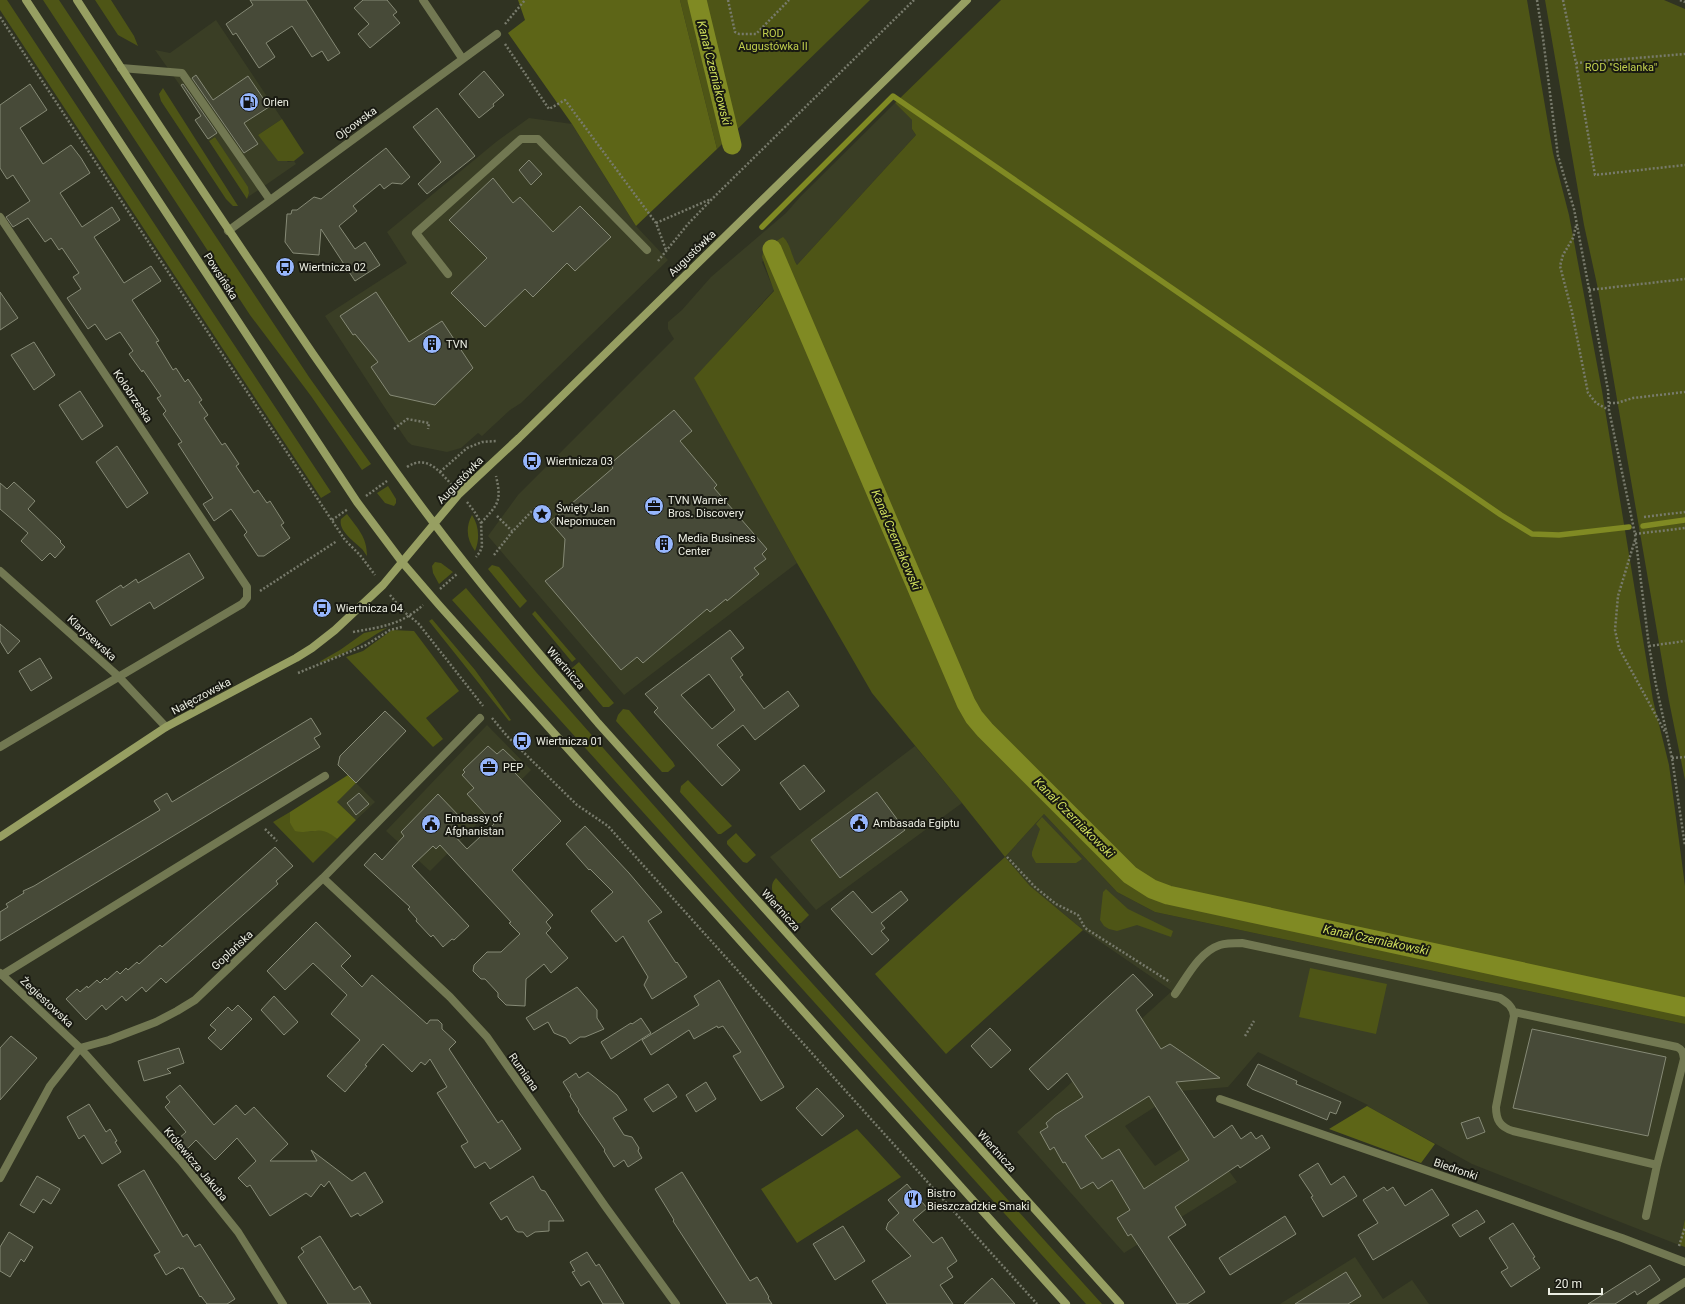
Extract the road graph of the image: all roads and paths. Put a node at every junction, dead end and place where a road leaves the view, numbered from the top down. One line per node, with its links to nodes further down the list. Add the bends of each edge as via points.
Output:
1 (26, 0): 59 (main road, Powsińska, via 357,502)
2 (76, 0): 18 (main road)
3 (423, 0): 16 (street)
4 (525, 0): 14 (path)
5 (728, 0): 6 (path, via 735,32 756,34)
6 (789, 0)
7 (914, 0): 20 (path)
8 (966, 0): 37 (main road, Augustówka)
9 (1537, 0): 24 (path, via 1558,156)
10 (1563, 0): 17 (path)
11 (1680, 0): 12 (path)
12 (1685, 2)
13 (0, 17): 50 (path)
14 (497, 34): 16 (street, Ojcowska); 23 (path, via 549,109 565,100)
15 (1685, 54): 17 (path)
16 (462, 58): 21 (street, Ojcowska)
17 (1576, 63): 19 (path, via 1595,175)
18 (121, 68): 21 (street, via 182,73); 25 (main road)
19 (1685, 165)
20 (712, 199): 23 (path); 27 (path)
21 (270, 200): 25 (street, Ojcowska)
22 (0, 217): 64 (street, Kołobrzeska, via 247,587)
23 (656, 223): 27 (path)
24 (1576, 224): 31 (path); 34 (path, via 1573,238 1560,266 1588,392 1596,404)
25 (228, 231): 52 (main road)
26 (648, 250): 29 (street, via 538,139 521,139 416,233)
27 (666, 250): 28 (path)
28 (658, 261)
29 (448, 274)
30 (1685, 279): 31 (path)
31 (1589, 290): 33 (path)
32 (1685, 392): 33 (path, via 1633,398)
33 (1609, 404): 34 (path)
34 (1609, 410): 55 (path)
35 (394, 429): 36 (path, via 407,419 429,423)
36 (428, 429)
37 (519, 438): 38 (main road, Augustówka); 40 (path, via 475,444)
38 (492, 463): 51 (path, via 499,497 495,508); 52 (main road, Augustówka, via 459,494)
39 (409, 465): 40 (path, via 421,462 435,467)
40 (440, 472): 41 (path)
41 (443, 476)
42 (385, 482): 43 (path)
43 (374, 490)
44 (346, 510): 50 (path)
45 (474, 511): 51 (path)
46 (532, 511): 54 (path)
47 (1685, 512): 49 (path)
48 (497, 516): 54 (path)
49 (1644, 517)
50 (332, 520): 60 (path, via 345,540)
51 (481, 523): 58 (path, via 482,546)
52 (434, 524): 59 (main road, Augustówka); 106 (main road, Wiertnicza, via 598,723)
53 (1685, 528): 55 (path)
54 (512, 532): 57 (path)
55 (1635, 535): 71 (path); 76 (path, via 1618,596 1615,630 1619,648)
56 (337, 541): 64 (path)
57 (494, 555)
58 (476, 556)
59 (402, 562): 75 (main road, Nałęczowska, via 373,594 312,648); 105 (main road)
60 (367, 564)
61 (0, 571): 72 (street, Klarysewska)
62 (456, 575): 63 (path)
63 (441, 588)
64 (247, 598): 72 (street, via 242,604)
65 (398, 605): 67 (path)
66 (421, 606): 67 (path)
67 (408, 615): 69 (path, via 389,625); 104 (path, via 418,623 507,736 577,805 608,826)
68 (402, 628): 73 (path, via 390,630 361,648)
69 (350, 632)
70 (1685, 641): 71 (path)
71 (1649, 646): 76 (path)
72 (118, 676): 75 (street, Klarysewska); 77 (street)
73 (292, 676)
74 (480, 718): 86 (street, Goplańska)
75 (166, 727): 82 (main road, Nałęczowska)
76 (1667, 735): 79 (path)
77 (0, 747)
78 (1685, 757): 79 (path)
79 (1672, 758): 84 (path)
80 (325, 776): 81 (street)
81 (254, 819): 83 (path); 87 (street)
82 (0, 837)
83 (278, 841)
84 (1685, 846)
85 (1007, 857): 88 (path, via 1035,887 1056,904 1078,914 1085,928)
86 (324, 878): 93 (street, Goplańska, via 195,1000 156,1022); 103 (street, Rumiana, via 450,997 487,1037)
87 (1, 974): 93 (street, Żegiestowska)
88 (1174, 984)
89 (1175, 994): 90 (street, via 1201,958 1210,950 1220,945 1242,943 1500,998 1509,1003)
90 (1514, 1012): 95 (street, via 1496,1107 1500,1125 1513,1132); 95 (street, via 1677,1046 1681,1049 1684,1059)
91 (1254, 1021): 92 (path)
92 (1245, 1036)
93 (80, 1048): 96 (street, via 50,1086); 102 (street, Królewicza Jakuba, via 181,1161 238,1232)
94 (1220, 1099): 99 (street, Biedronki)
95 (1657, 1165): 97 (street)
96 (0, 1178)
97 (1646, 1216)
98 (1685, 1227): 99 (path)
99 (1676, 1258): 100 (street, Biedronki)
100 (1685, 1262)
101 (1685, 1282): 107 (street)
102 (283, 1304)
103 (676, 1304)
104 (1037, 1304)
105 (1066, 1304)
106 (1120, 1304)
107 (1652, 1304)

